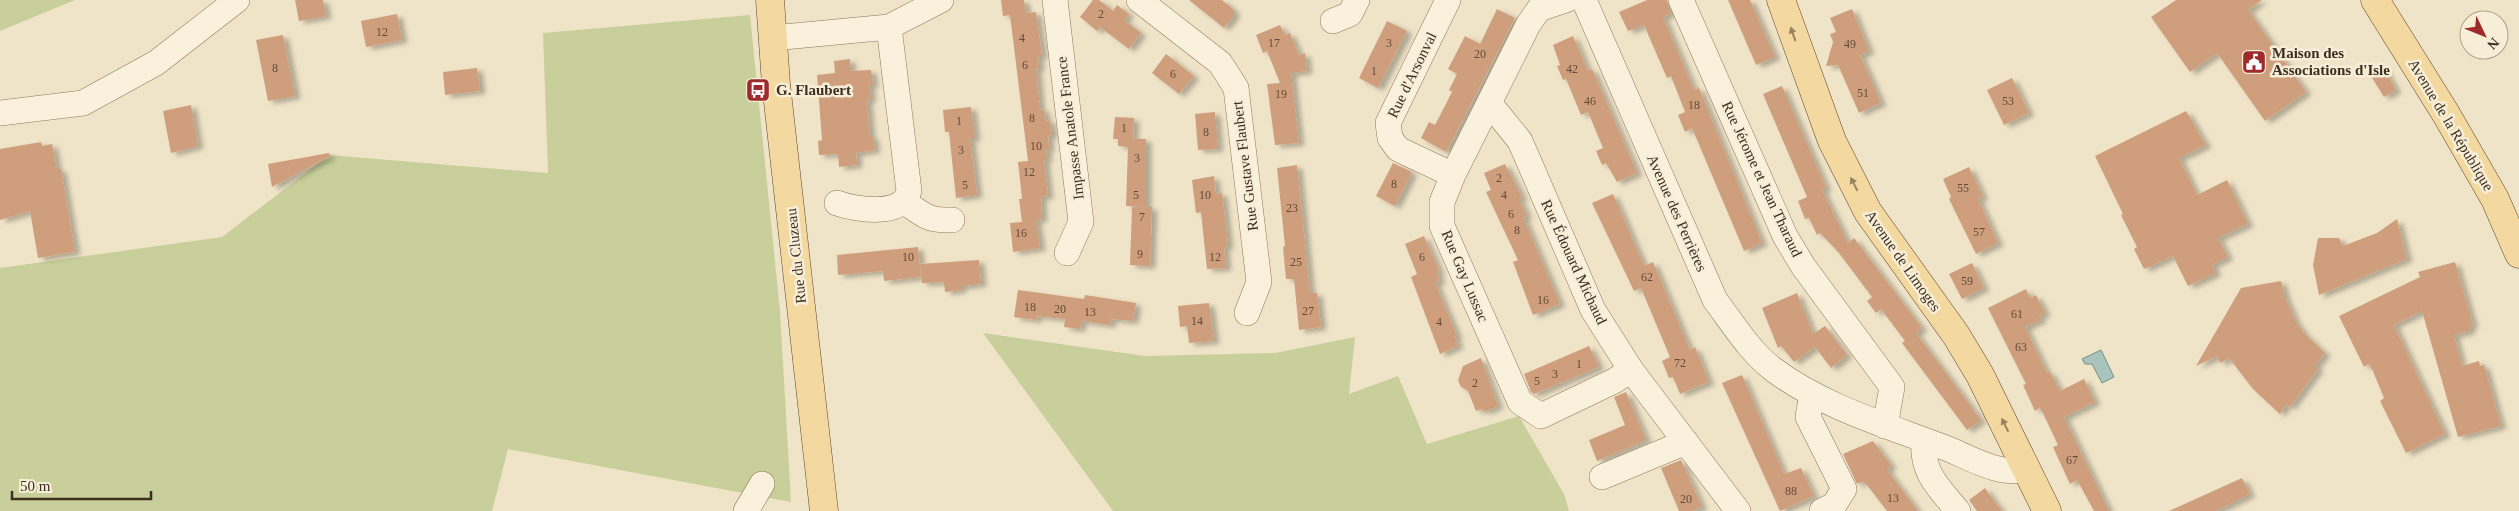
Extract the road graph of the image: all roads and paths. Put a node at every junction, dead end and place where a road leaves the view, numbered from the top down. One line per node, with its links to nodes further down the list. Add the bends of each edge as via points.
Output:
1 (237, 0): 18 (street, via 156,63 83,103)
2 (770, 0): 16 (main road, Rue du Cluzeau)
3 (941, 0): 15 (street)
4 (1055, 0): 23 (street, Impasse Anatole France, via 1081,222)
5 (1139, 0): 25 (street, Rue Gustave Flaubert, via 1220,63 1236,88 1259,282)
6 (1357, 0): 14 (street, via 1350,14)
7 (1448, 0): 19 (street, Rue d'Arsonval, via 1388,123 1390,138 1398,149)
8 (1566, 0): 13 (street, Rue Gay Lussac)
9 (1584, 0): 27 (street, Avenue des Perrières, via 1715,300 1772,369)
10 (1681, 0): 28 (street, Rue Jérome et Jean Tharaud, via 1785,236 1803,266 1892,387)
11 (1781, 0): 31 (main road, Avenue de Limoges, one-way to 11, via 1980,375 1868,212 1832,141)
12 (2375, 0): 24 (main road, Avenue de la République, via 2495,199)
13 (1531, 4): 17 (street, Rue Gay Lussac, via 1528,25)
14 (1333, 21)
15 (889, 27): 16 (street); 20 (street, via 909,191)
16 (773, 38): 36 (main road, Rue du Cluzeau)
17 (1490, 104): 19 (street, Rue Gay Lussac); 26 (street, Rue Édouard Michaud, via 1520,141 1593,310)
18 (0, 113)
19 (1453, 176): 26 (street, Rue Gay Lussac, via 1442,202 1442,226 1520,402 1542,416)
20 (905, 202): 21 (street, via 894,208 859,209); 22 (street, via 936,221)
21 (838, 204)
22 (952, 220)
23 (1067, 253)
24 (2519, 254)
25 (1248, 313)
26 (1631, 370): 30 (street, Rue Édouard Michaud)
27 (1812, 394): 28 (street, Avenue des Perrières); 37 (street, via 1808,417 1844,489 1834,505)
28 (1885, 426): 29 (street, Avenue des Perrières)
29 (1924, 440): 31 (street, Avenue des Perrières, via 1993,467 2016,472); 38 (street, via 1929,476)
30 (1686, 442): 32 (street); 34 (street, Rue Édouard Michaud)
31 (2026, 469): 39 (main road, Avenue de Limoges)
32 (1602, 477)
33 (762, 484): 35 (street)
34 (1731, 508)
35 (746, 511)
36 (824, 511)
37 (1822, 511)
38 (1958, 511)
39 (2047, 511)

